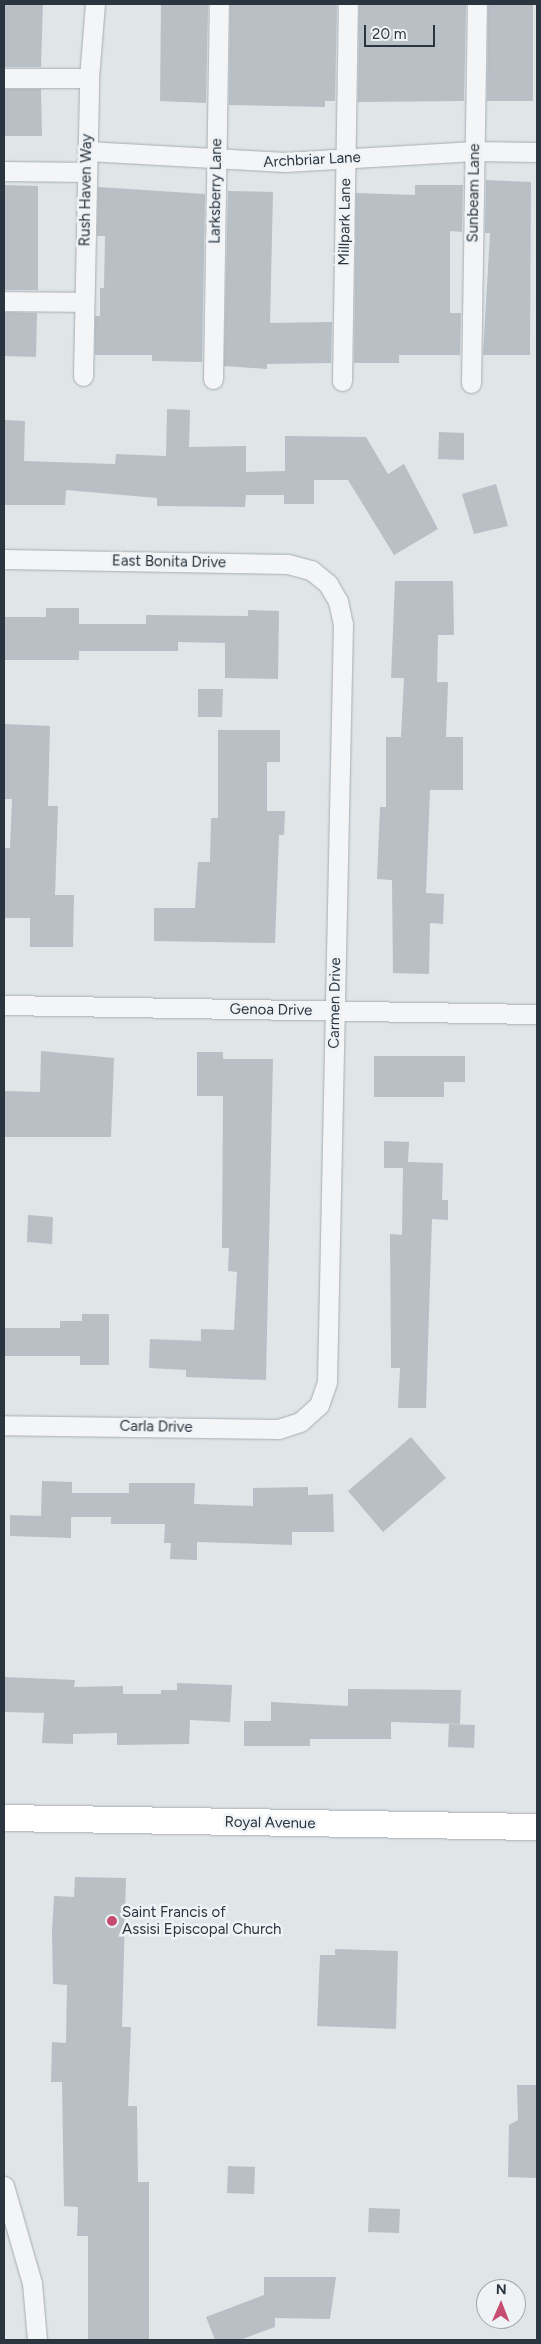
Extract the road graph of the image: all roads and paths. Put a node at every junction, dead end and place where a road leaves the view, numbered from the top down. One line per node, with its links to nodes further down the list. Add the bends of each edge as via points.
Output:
1 (95, 4): 6 (street, Rush Haven Way)
2 (219, 4): 11 (street, Larksberry Lane)
3 (348, 4): 10 (street, Millpark Lane)
4 (478, 4): 8 (street, Sunbeam Lane)
5 (4, 78): 6 (street)
6 (89, 78): 7 (street, Rush Haven Way)
7 (87, 151): 11 (street, Archbriar Lane); 13 (street, Rush Haven Way)
8 (475, 151): 9 (street, Archbriar Lane); 10 (street, Archbriar Lane); 19 (street, Sunbeam Lane)
9 (537, 152)
10 (346, 158): 11 (street, Archbriar Lane); 18 (street, Millpark Lane)
11 (217, 162): 17 (street, Larksberry Lane)
12 (4, 171): 13 (street)
13 (87, 172): 15 (street, Rush Haven Way)
14 (4, 301): 15 (street)
15 (84, 302): 16 (street, Rush Haven Way)
16 (83, 376)
17 (212, 379)
18 (342, 381)
19 (471, 383)
20 (4, 559): 21 (street, East Bonita Drive, via 288,564 311,570)
21 (328, 584): 23 (street, Carmen Drive, via 338,601 343,624)
22 (4, 1005): 23 (street, Genoa Drive)
23 (335, 1011): 24 (street, Genoa Drive); 25 (street, Carmen Drive, via 327,1382 318,1405)
24 (537, 1014)
25 (306, 1417): 26 (street, Carla Drive, via 278,1429)
26 (4, 1424)
27 (4, 1818): 28 (main road, Royal Avenue)
28 (537, 1827)
29 (4, 2186): 30 (street, via 32,2283)
30 (37, 2340)

